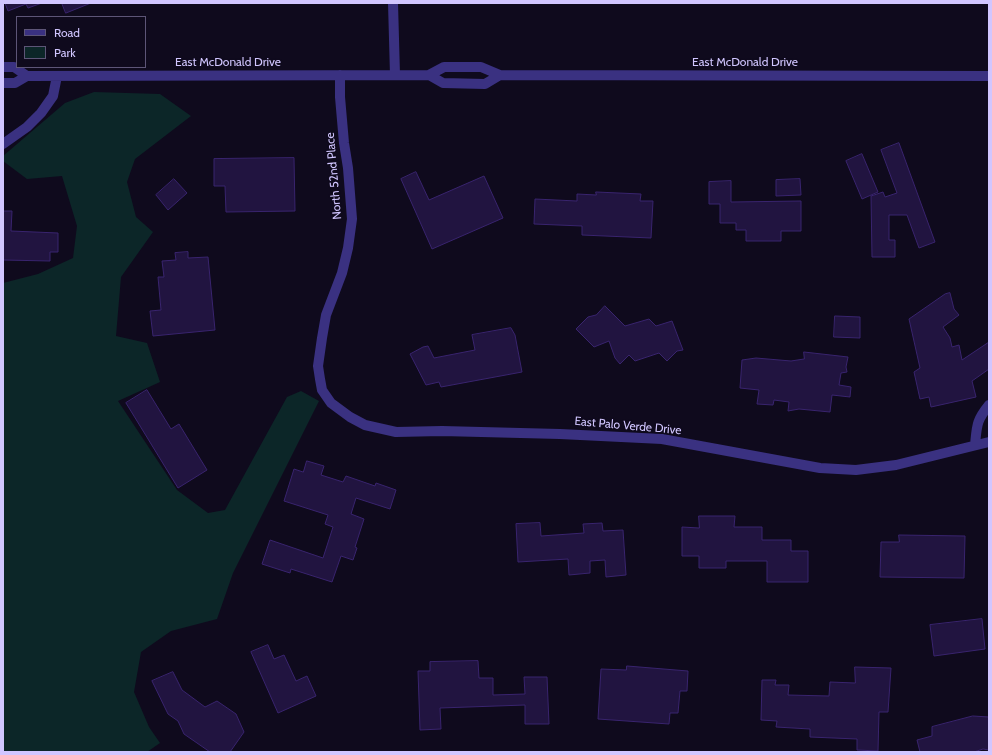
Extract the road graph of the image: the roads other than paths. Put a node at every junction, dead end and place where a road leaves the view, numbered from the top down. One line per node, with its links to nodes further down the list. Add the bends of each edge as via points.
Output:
1 (393, 3): 4 (street)
2 (3, 67): 7 (street, East McDonald Drive, via 14,67)
3 (340, 75): 4 (street, East McDonald Drive); 8 (street, East McDonald Drive); 12 (street, North 52nd Place, via 352,219 342,274 326,315 318,366)
4 (396, 75): 5 (street, East McDonald Drive)
5 (429, 75): 6 (street, East McDonald Drive, via 444,68 481,68); 6 (street, East McDonald Drive, via 442,83 485,84)
6 (500, 75): 9 (street, East McDonald Drive)
7 (27, 76): 8 (street, East McDonald Drive); 10 (street, East McDonald Drive, via 14,83)
8 (57, 76): 11 (street, via 53,96 41,113)
9 (989, 76)
10 (3, 83)
11 (3, 144)
12 (322, 390): 15 (street, East Palo Verde Drive, via 330,403 350,417 366,425 396,432 442,431 654,438 820,468 856,470 896,465)
13 (989, 405): 15 (street, via 980,416)
14 (989, 442): 15 (street, East Palo Verde Drive)
15 (975, 445)

